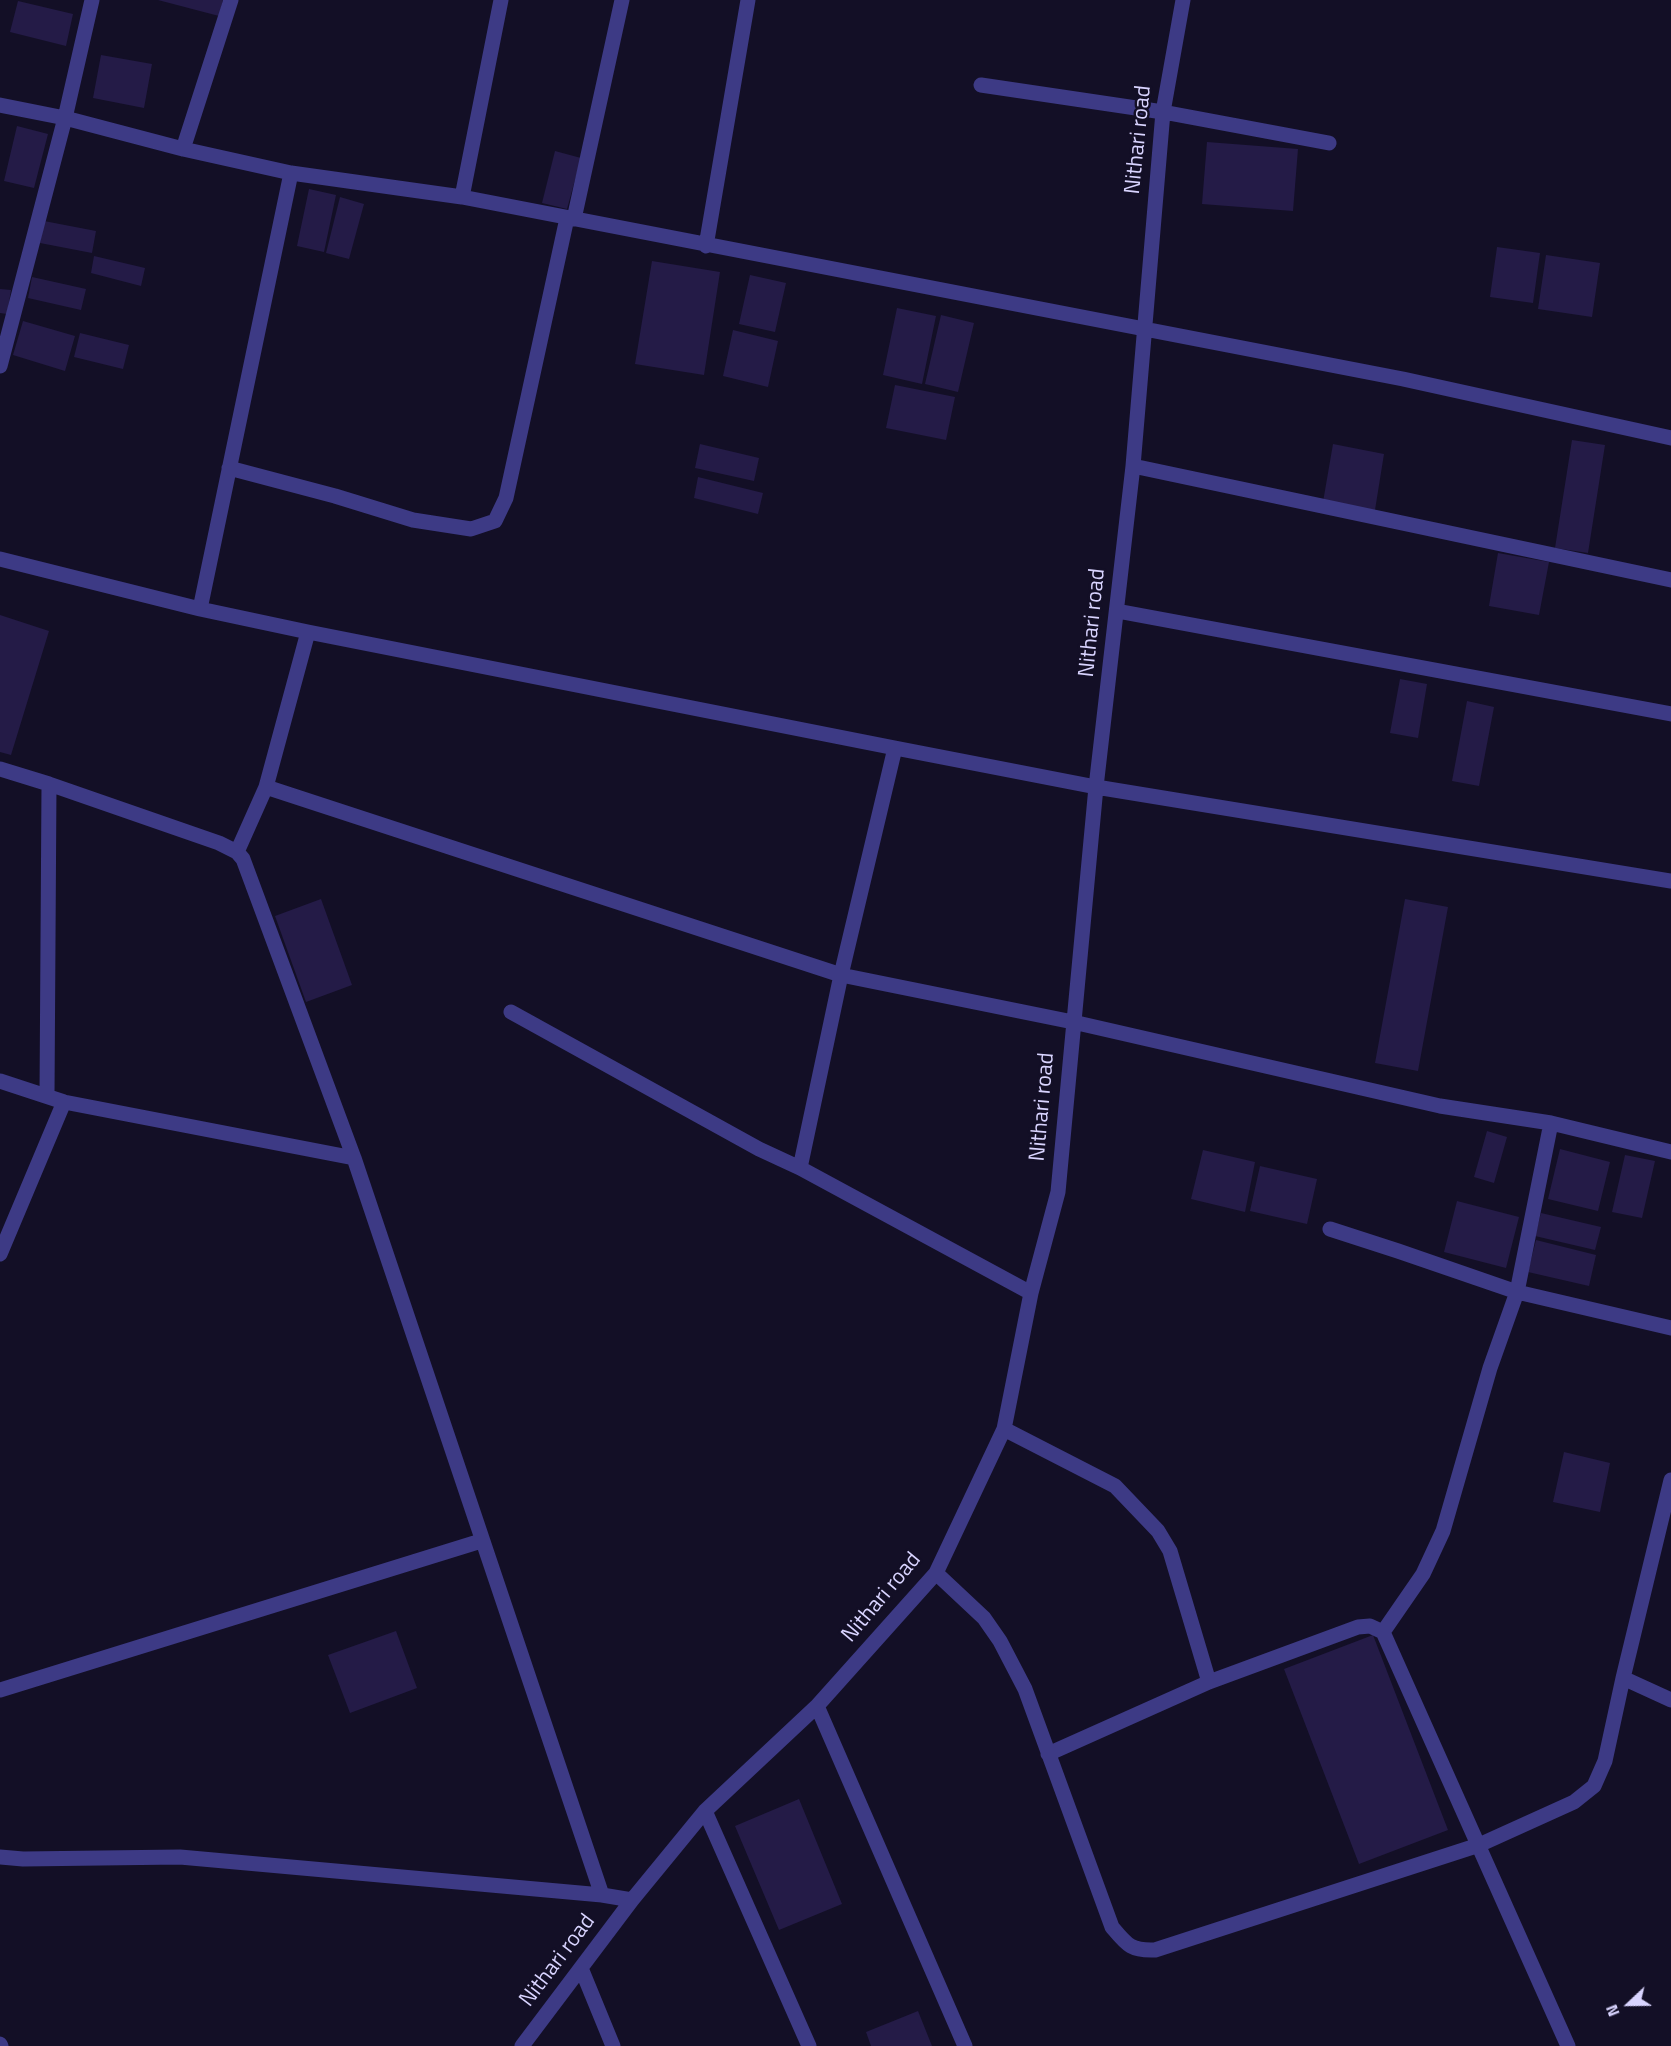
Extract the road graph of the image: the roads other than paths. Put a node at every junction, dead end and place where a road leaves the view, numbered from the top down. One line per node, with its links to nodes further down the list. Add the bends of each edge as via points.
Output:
1 (92, 0): 10 (street)
2 (231, 0): 12 (street)
3 (501, 0): 14 (street)
4 (622, 0): 15 (street)
5 (748, 0): 16 (street)
6 (1183, 0): 9 (street, Nithari road)
7 (981, 85): 9 (street)
8 (0, 105): 10 (street)
9 (1163, 112): 11 (street); 17 (street, Nithari road)
10 (65, 118): 12 (street); 18 (street)
11 (1329, 143)
12 (183, 149): 13 (street)
13 (291, 173): 14 (street); 21 (street)
14 (462, 197): 15 (street)
15 (570, 218): 16 (street); 21 (street, via 506,498 495,521 471,530 413,520)
16 (706, 246): 17 (street)
17 (1144, 328): 19 (street); 20 (street, Nithari road)
18 (0, 366)
19 (1671, 438)
20 (1133, 466): 23 (street); 25 (street, Nithari road)
21 (229, 468): 24 (street)
22 (0, 559): 24 (street)
23 (1671, 580)
24 (200, 609): 26 (street)
25 (1117, 611): 27 (street); 32 (street, Nithari road)
26 (308, 632): 28 (street); 31 (street)
27 (1671, 714)
28 (896, 748): 32 (street); 35 (street)
29 (0, 769): 30 (street)
30 (49, 784): 33 (street); 39 (street)
31 (266, 787): 33 (street); 35 (street)
32 (1096, 787): 34 (street); 37 (street, Nithari road)
33 (237, 852): 43 (street, via 247,869)
34 (1671, 881)
35 (841, 975): 37 (street); 44 (street)
36 (511, 1012): 44 (street)
37 (1073, 1022): 41 (street, via 1440,1106); 48 (street, Nithari road, via 1058,1192)
38 (0, 1081): 39 (street)
39 (47, 1096): 40 (street)
40 (64, 1102): 43 (street); 46 (street)
41 (1551, 1123): 42 (street); 47 (street)
42 (1671, 1152)
43 (354, 1158): 52 (street)
44 (800, 1168): 48 (street)
45 (1330, 1229): 47 (street)
46 (0, 1254)
47 (1517, 1292): 49 (street); 54 (street, via 1490,1368 1443,1531 1422,1574)
48 (1031, 1293): 50 (street, Nithari road)
49 (1671, 1328)
50 (1005, 1429): 53 (street, Nithari road); 56 (street, via 1115,1486 1158,1531 1170,1551)
51 (1671, 1480): 55 (street)
52 (481, 1540): 57 (street); 64 (street)
53 (936, 1573): 59 (street, Nithari road); 60 (street, via 984,1618 1000,1641 1024,1689)
54 (1383, 1632): 56 (street, via 1370,1626 1358,1627); 62 (street)
55 (1623, 1678): 58 (street); 62 (street, via 1605,1761 1594,1786 1574,1802)
56 (1209, 1682): 60 (street)
57 (0, 1689)
58 (1671, 1700)
59 (817, 1706): 61 (street, Nithari road); 70 (street)
60 (1048, 1754): 62 (street, via 1112,1927 1139,1951 1164,1947)
61 (705, 1811): 65 (street, Nithari road); 69 (street)
62 (1479, 1845): 71 (street)
63 (0, 1857): 64 (street, via 180,1857)
64 (602, 1894): 65 (street)
65 (632, 1900): 66 (street, Nithari road)
66 (581, 1968): 67 (street, Nithari road); 68 (street)
67 (522, 2046)
68 (613, 2046)
69 (809, 2046)
70 (965, 2046)
71 (1568, 2046)

